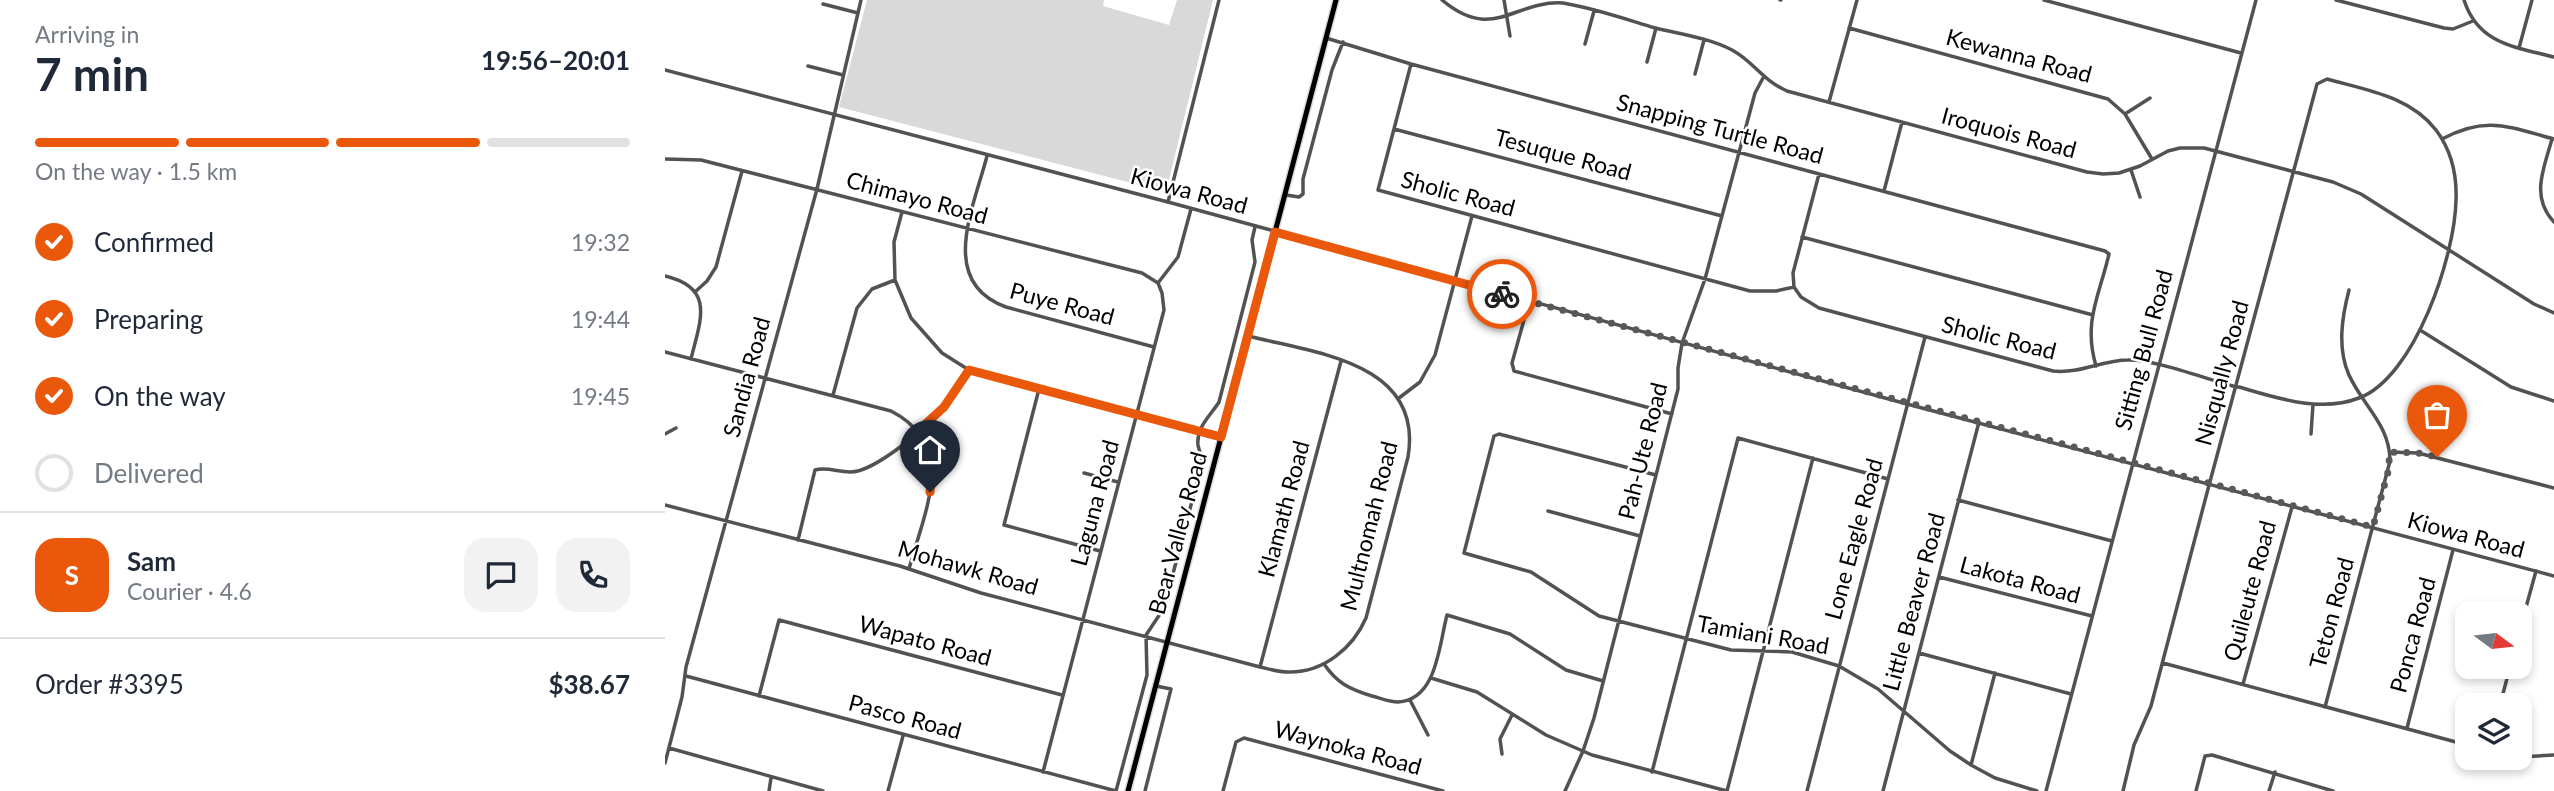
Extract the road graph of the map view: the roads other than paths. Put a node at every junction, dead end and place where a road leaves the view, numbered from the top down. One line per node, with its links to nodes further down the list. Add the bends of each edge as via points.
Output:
1 (861, 0): 14 (street, Sandia Road)
2 (1219, 0): 56 (street)
3 (1336, 0): 20 (main road, Bear Valley Road)
4 (1443, 0): 15 (street, Iroquois Road, via 1477,18)
5 (1504, 0): 15 (street)
6 (1857, 0): 18 (street)
7 (2044, 0): 25 (street)
8 (2256, 0): 25 (street, Sitting Bull Road)
9 (2336, 0): 16 (street, via 2444,28)
10 (2463, 0): 16 (street)
11 (2532, 0): 24 (street)
12 (824, 4): 14 (street)
13 (1594, 11): 15 (street, Iroquois Road, via 1551,2); 17 (street, Iroquois Road); 23 (street)
14 (858, 13): 32 (street, Sandia Road)
15 (1506, 15): 19 (street)
16 (2473, 21): 24 (street, via 2497,41)
17 (1656, 28): 21 (street, Iroquois Road); 27 (street)
18 (1849, 28): 36 (street); 37 (street, Kewanna Road, via 2108,99)
19 (1510, 36)
20 (1326, 38): 22 (street, Snapping Turtle Road); 54 (main road, Bear Valley Road)
21 (1703, 40): 31 (street); 33 (street, Iroquois Road, via 1734,51)
22 (1342, 42): 28 (street, Snapping Turtle Road); 54 (street, via 1308,159 1303,194)
23 (1585, 44)
24 (2519, 48): 26 (street)
25 (2241, 53): 43 (street, Sitting Bull Road)
26 (2554, 57)
27 (1647, 62)
28 (1411, 64): 40 (street); 44 (street, Snapping Turtle Road)
29 (808, 66): 32 (street)
30 (665, 70): 38 (street, Kiowa Road)
31 (1695, 74)
32 (843, 75): 38 (street, Sandia Road)
33 (1763, 78): 36 (street, Iroquois Road, via 1787,91); 44 (street, Pah-Ute Road)
34 (2317, 84): 41 (street, Sholic Road, via 2327,79 2399,100 2427,119); 50 (street, Nisqually Road)
35 (2150, 98): 37 (street)
36 (1829, 102): 39 (street, Iroquois Road)
37 (2125, 114): 47 (street, Kewanna Road)
38 (835, 116): 45 (street, Kiowa Road); 52 (street, Sandia Road)
39 (1902, 122): 48 (street, Iroquois Road, via 2087,172); 53 (street)
40 (1394, 129): 59 (street, Sholic Road, via 1378,190); 60 (street, Tesuque Road)
41 (2442, 139): 42 (street, via 2459,129 2483,124); 66 (street, Sholic Road, via 2456,187)
42 (2553, 139): 61 (street, via 2540,195)
43 (2215, 150): 47 (street, Iroquois Road, via 2180,148); 50 (street, Iroquois Road); 87 (street, Sitting Bull Road)
44 (1740, 152): 51 (street, Snapping Turtle Road); 60 (street, Pah-Ute Road)
45 (987, 156): 56 (street, Kiowa Road); 63 (street, Puye Road)
46 (665, 159): 49 (street, Chimayo Road, via 701,159)
47 (2152, 159): 48 (street, Iroquois Road)
48 (2131, 170): 55 (street)
49 (742, 171): 52 (street, Chimayo Road); 74 (street, via 716,267)
50 (2294, 172): 66 (street, Iroquois Road, via 2349,188); 90 (street, Nisqually Road)
51 (1819, 173): 53 (street, Snapping Turtle Road); 65 (street)
52 (817, 189): 58 (street, Chimayo Road); 89 (street, Sandia Road)
53 (1884, 191): 77 (street, Snapping Turtle Road, via 2105,251 2109,254)
54 (1285, 194): 64 (main road, Bear Valley Road)
55 (2140, 197)
56 (1168, 202): 57 (street, Kiowa Road)
57 (1191, 209): 62 (street, Kiowa Road); 71 (street, via 1178,257)
58 (902, 212): 63 (street, Chimayo Road); 68 (street, via 894,242)
59 (1472, 216): 69 (street, Sholic Road); 70 (street)
60 (1722, 216): 69 (street, Pah-Ute Road)
61 (2554, 222)
62 (1255, 227): 64 (street, Kiowa Road); 103 (street, via 1255,262 1219,402)
63 (968, 229): 71 (street, Chimayo Road, via 1142,273); 82 (street, Puye Road, via 964,259 968,272 993,303)
64 (1275, 232): 70 (street, Kiowa Road); 79 (main road, Bear Valley Road)
65 (1802, 237): 72 (street); 77 (street)
66 (2448, 248): 76 (street, Iroquois Road); 78 (street, Sholic Road)
67 (665, 276): 74 (street, via 681,280)
68 (895, 279): 88 (street, via 922,333); 92 (street, via 872,289 857,308)
69 (1705, 279): 72 (street, Sholic Road, via 1750,291); 81 (street, Pah-Ute Road)
70 (1454, 282): 75 (street, Kiowa Road); 94 (street, via 1430,368)
71 (1158, 283): 82 (street, Laguna Road, via 1164,310)
72 (1794, 288): 80 (street, Sholic Road, via 1819,309)
73 (2349, 290): 93 (street, via 2341,343 2349,374)
74 (695, 292): 84 (street, via 703,311)
75 (1529, 302): 81 (street, Kiowa Road); 98 (street, via 1512,363 1514,371)
76 (2554, 313)
77 (2093, 315): 86 (street, via 2089,330)
78 (2420, 330): 93 (street, Sholic Road, via 2391,376); 95 (street, via 2511,387)
79 (1248, 336): 85 (street, Multnomah Road); 106 (main road, Bear Valley Road)
80 (1925, 337): 86 (street, Sholic Road, via 2053,371 2067,373); 96 (street, Lone Eagle Road)
81 (1682, 343): 96 (street, Kiowa Road); 98 (street, Pah-Ute Road)
82 (1154, 347): 99 (street, Laguna Road)
83 (665, 352): 84 (street)
84 (691, 359): 89 (street)
85 (1342, 360): 94 (street, Multnomah Road, via 1384,381); 143 (street, Klamath Road)
86 (2096, 366): 87 (street, Sholic Road, via 2130,360)
87 (2158, 366): 90 (street, Sholic Road); 109 (street, Sitting Bull Road)
88 (969, 370): 91 (street); 102 (street, via 944,407)
89 (765, 378): 92 (street); 120 (street, Sandia Road)
90 (2236, 387): 97 (street, Sholic Road); 114 (street, Nisqually Road)
91 (1039, 389): 99 (street); 126 (street, via 1004,525)
92 (833, 395): 102 (street, via 891,411)
93 (2363, 397): 97 (street, Sholic Road); 107 (street, via 2381,425)
94 (1399, 398): 141 (street, Multnomah Road, via 1411,444 1366,618 1348,646)
95 (2554, 401)
96 (1907, 404): 100 (street, Kiowa Road); 112 (street, Lone Eagle Road)
97 (2313, 404): 105 (street)
98 (1672, 414): 111 (street, Pah-Ute Road)
99 (1136, 415): 103 (street); 113 (street, Laguna Road)
100 (1979, 422): 109 (street, Kiowa Road); 116 (street, Little Beaver Road)
101 (676, 428): 104 (street)
102 (919, 430): 123 (street, via 882,461 857,471 815,470); 127 (street, via 930,450 933,472)
103 (1201, 432): 106 (street); 135 (street, via 1202,463 1164,608)
104 (665, 434)
105 (2311, 434)
106 (1221, 437): 137 (main road, Bear Valley Road)
107 (2390, 452): 115 (street, via 2418,453); 121 (street, Teton Road)
108 (1813, 458): 112 (street); 136 (street, via 1738,439); 138 (street)
109 (2132, 463): 114 (street, Kiowa Road); 124 (street, Sitting Bull Road)
110 (1084, 473): 113 (street)
111 (1656, 475): 122 (street, Pah-Ute Road); 134 (street, Tamiani Road, via 1494,436 1464,552 1531,572 1599,616)
112 (1888, 479): 142 (street, Lone Eagle Road)
113 (1118, 482): 126 (street, Laguna Road)
114 (2209, 485): 118 (street, Kiowa Road); 140 (street, Nisqually Road)
115 (2554, 488)
116 (1958, 500): 124 (street); 130 (street, Little Beaver Road)
117 (665, 505): 120 (street, Mohawk Road)
118 (2292, 507): 121 (street, Kiowa Road); 148 (street, Quileute Road)
119 (1548, 511): 122 (street)
120 (726, 521): 123 (street, Mohawk Road); 145 (street, Sandia Road)
121 (2373, 527): 125 (street, Kiowa Road); 154 (street, Teton Road)
122 (1640, 536): 134 (street, Pah-Ute Road)
123 (798, 540): 127 (street, Mohawk Road)
124 (2112, 541): 132 (street, Sitting Bull Road)
125 (2453, 550): 128 (street, Kiowa Road); 157 (street, Ponca Road)
126 (1101, 551): 133 (street, Laguna Road)
127 (909, 569): 133 (street, Mohawk Road)
128 (2536, 571): 129 (street, Kiowa Road); 131 (street)
129 (2554, 576)
130 (1939, 577): 132 (street, Lakota Road); 139 (street, Little Beaver Road)
131 (2527, 602)
132 (2092, 617): 150 (street, Sitting Bull Road)
133 (1083, 619): 135 (street, Mohawk Road); 152 (street, Laguna Road)
134 (1618, 621): 136 (street, Tamiani Road); 147 (street, Pah-Ute Road)
135 (1146, 635): 137 (street, Mohawk Road); 175 (street, via 1147,675)
136 (1687, 639): 138 (street, Tamiani Road, via 1731,650); 169 (street)
137 (1167, 642): 143 (street, Mohawk Road); 149 (main road, Bear Valley Road)
138 (1763, 651): 142 (street, Tamiani Road, via 1804,655); 181 (street)
139 (1919, 653): 144 (street); 155 (street, Little Beaver Road)
140 (2163, 663): 148 (street); 186 (street, Nisqually Road)
141 (1324, 664): 143 (street, Multnomah Road, via 1287,672); 153 (street, via 1335,680 1358,692 1395,702)
142 (1839, 666): 155 (street, Tamiani Road); 182 (street, Lone Eagle Road)
143 (1260, 667)
144 (1995, 673): 150 (street); 167 (street)
145 (686, 676): 151 (street, Pasco Road); 161 (street, Sandia Road)
146 (1431, 678): 147 (street, via 1447,615 1504,631 1566,670); 153 (street, via 1423,692); 156 (street, via 1477,692)
147 (1603, 681): 162 (street, Pah-Ute Road)
148 (2243, 684): 154 (street)
149 (1156, 685): 176 (main road, Bear Valley Road); 177 (street, via 1171,690)
150 (2071, 694): 185 (street, Sitting Bull Road)
151 (759, 695): 152 (street, Wapato Road, via 779,620); 158 (street, Pasco Road)
152 (1062, 695): 168 (street, Laguna Road)
153 (1410, 700): 159 (street)
154 (2325, 707): 157 (street)
155 (1904, 710): 167 (street, Tamiani Road); 183 (street, Little Beaver Road)
156 (1512, 715): 162 (street); 163 (street, via 1500,739)
157 (2407, 728): 160 (street)
158 (903, 735): 168 (street, Pasco Road); 174 (street)
159 (1428, 735)
160 (2455, 742)
161 (669, 748): 166 (street, Sandia Road); 171 (street)
162 (1583, 751): 169 (street); 180 (street, Pah-Ute Road)
163 (1501, 754)
164 (2554, 755): 165 (street)
165 (2532, 756)
166 (665, 763)
167 (1971, 765): 184 (street, Tamiani Road)
168 (1043, 772): 175 (street, Pasco Road)
169 (1652, 772): 181 (street)
170 (2274, 772): 187 (street, via 2206,756); 188 (street); 189 (street)
171 (771, 778): 172 (street); 173 (street)
172 (769, 791)
173 (823, 791)
174 (888, 791)
175 (1116, 791)
176 (1128, 791)
177 (1145, 791)
178 (1223, 791): 179 (street, Waynoka Road, via 1236,742 1244,738)
179 (1443, 791)
180 (1565, 791)
181 (1727, 791)
182 (1807, 791)
183 (1883, 791)
184 (2037, 791)
185 (2046, 791)
186 (2123, 791)
187 (2196, 791)
188 (2269, 791)
189 (2333, 791)

